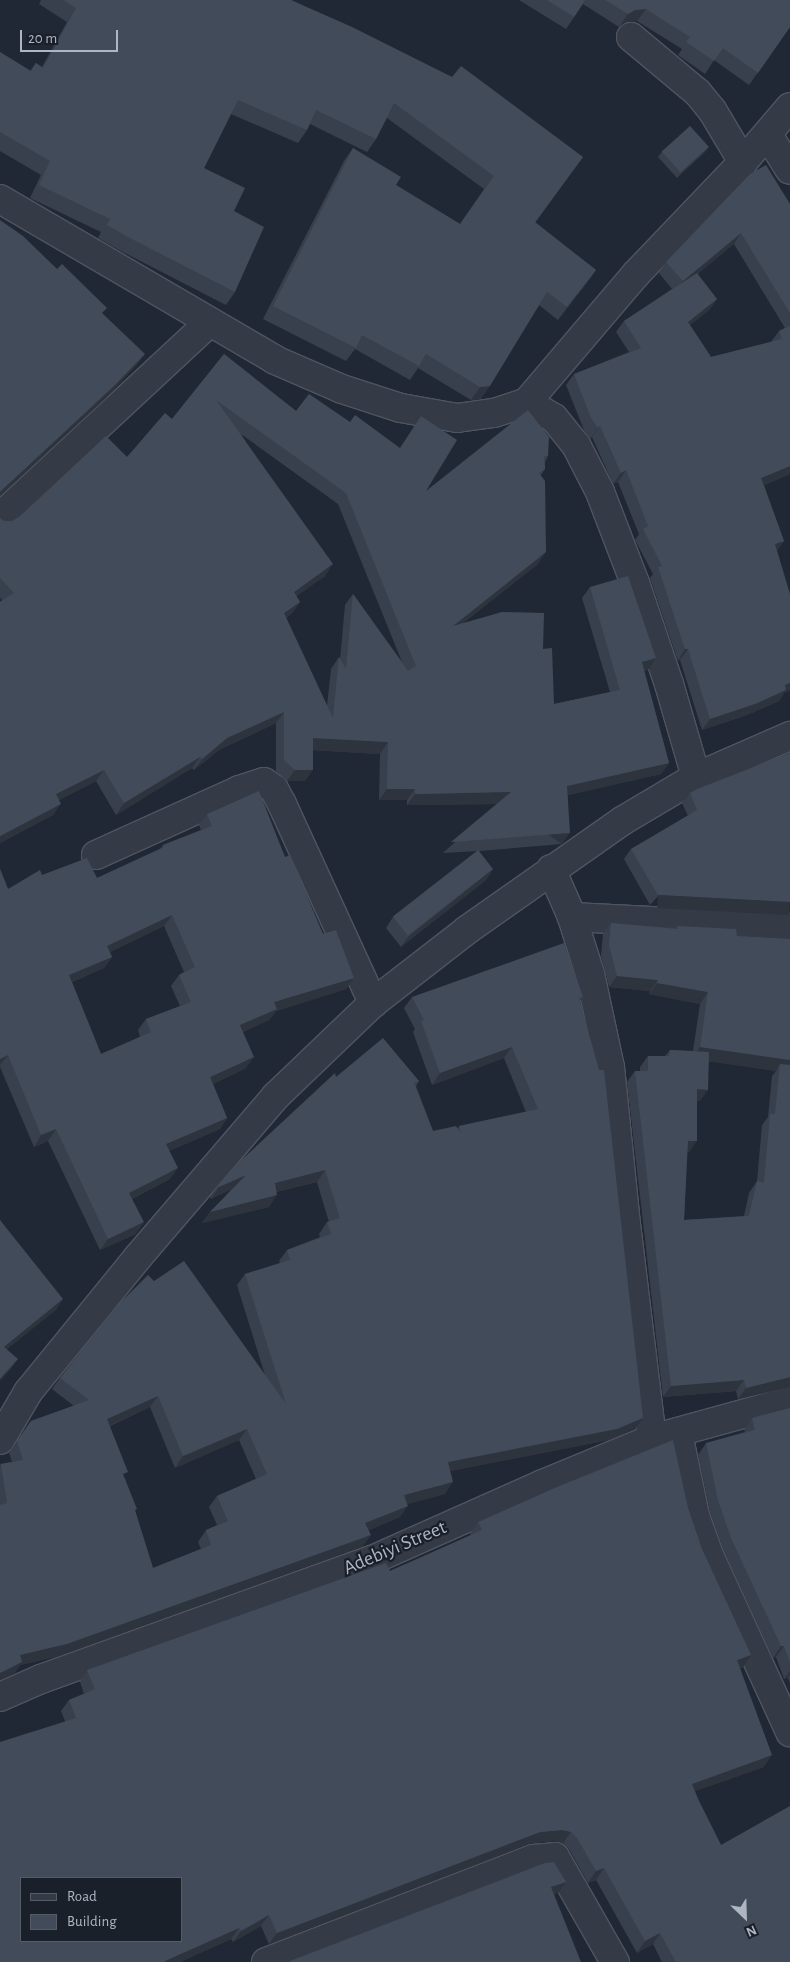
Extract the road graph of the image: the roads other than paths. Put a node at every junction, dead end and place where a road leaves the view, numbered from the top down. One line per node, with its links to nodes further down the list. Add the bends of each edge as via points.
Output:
1 (631, 38): 4 (street, via 698,93)
2 (790, 107): 3 (street)
3 (768, 135): 4 (street); 5 (street)
4 (743, 162): 8 (street, via 636,274)
5 (790, 170)
6 (0, 198): 7 (street)
7 (209, 323): 8 (street, via 275,360 342,389 401,408 457,418 494,413); 9 (street)
8 (527, 402): 11 (street, via 554,418 576,445 600,492 635,583)
9 (0, 517)
10 (790, 736): 11 (street)
11 (696, 777): 13 (street)
12 (96, 855): 16 (street, via 264,782 274,789 282,804)
13 (551, 869): 14 (street); 16 (street)
14 (572, 917): 15 (street); 19 (street, via 590,974 610,1067)
15 (790, 928)
16 (373, 1003): 20 (street, via 276,1096 138,1257 28,1392)
17 (790, 1401): 18 (street, Adebiyi Street)
18 (678, 1433): 19 (street, Adebiyi Street); 22 (street, via 695,1516 709,1555)
19 (652, 1439): 21 (street, Adebiyi Street, via 372,1560)
20 (0, 1440)
21 (0, 1697)
22 (790, 1732)
23 (275, 1960): 24 (street, via 533,1859 555,1857)
24 (615, 1962)

